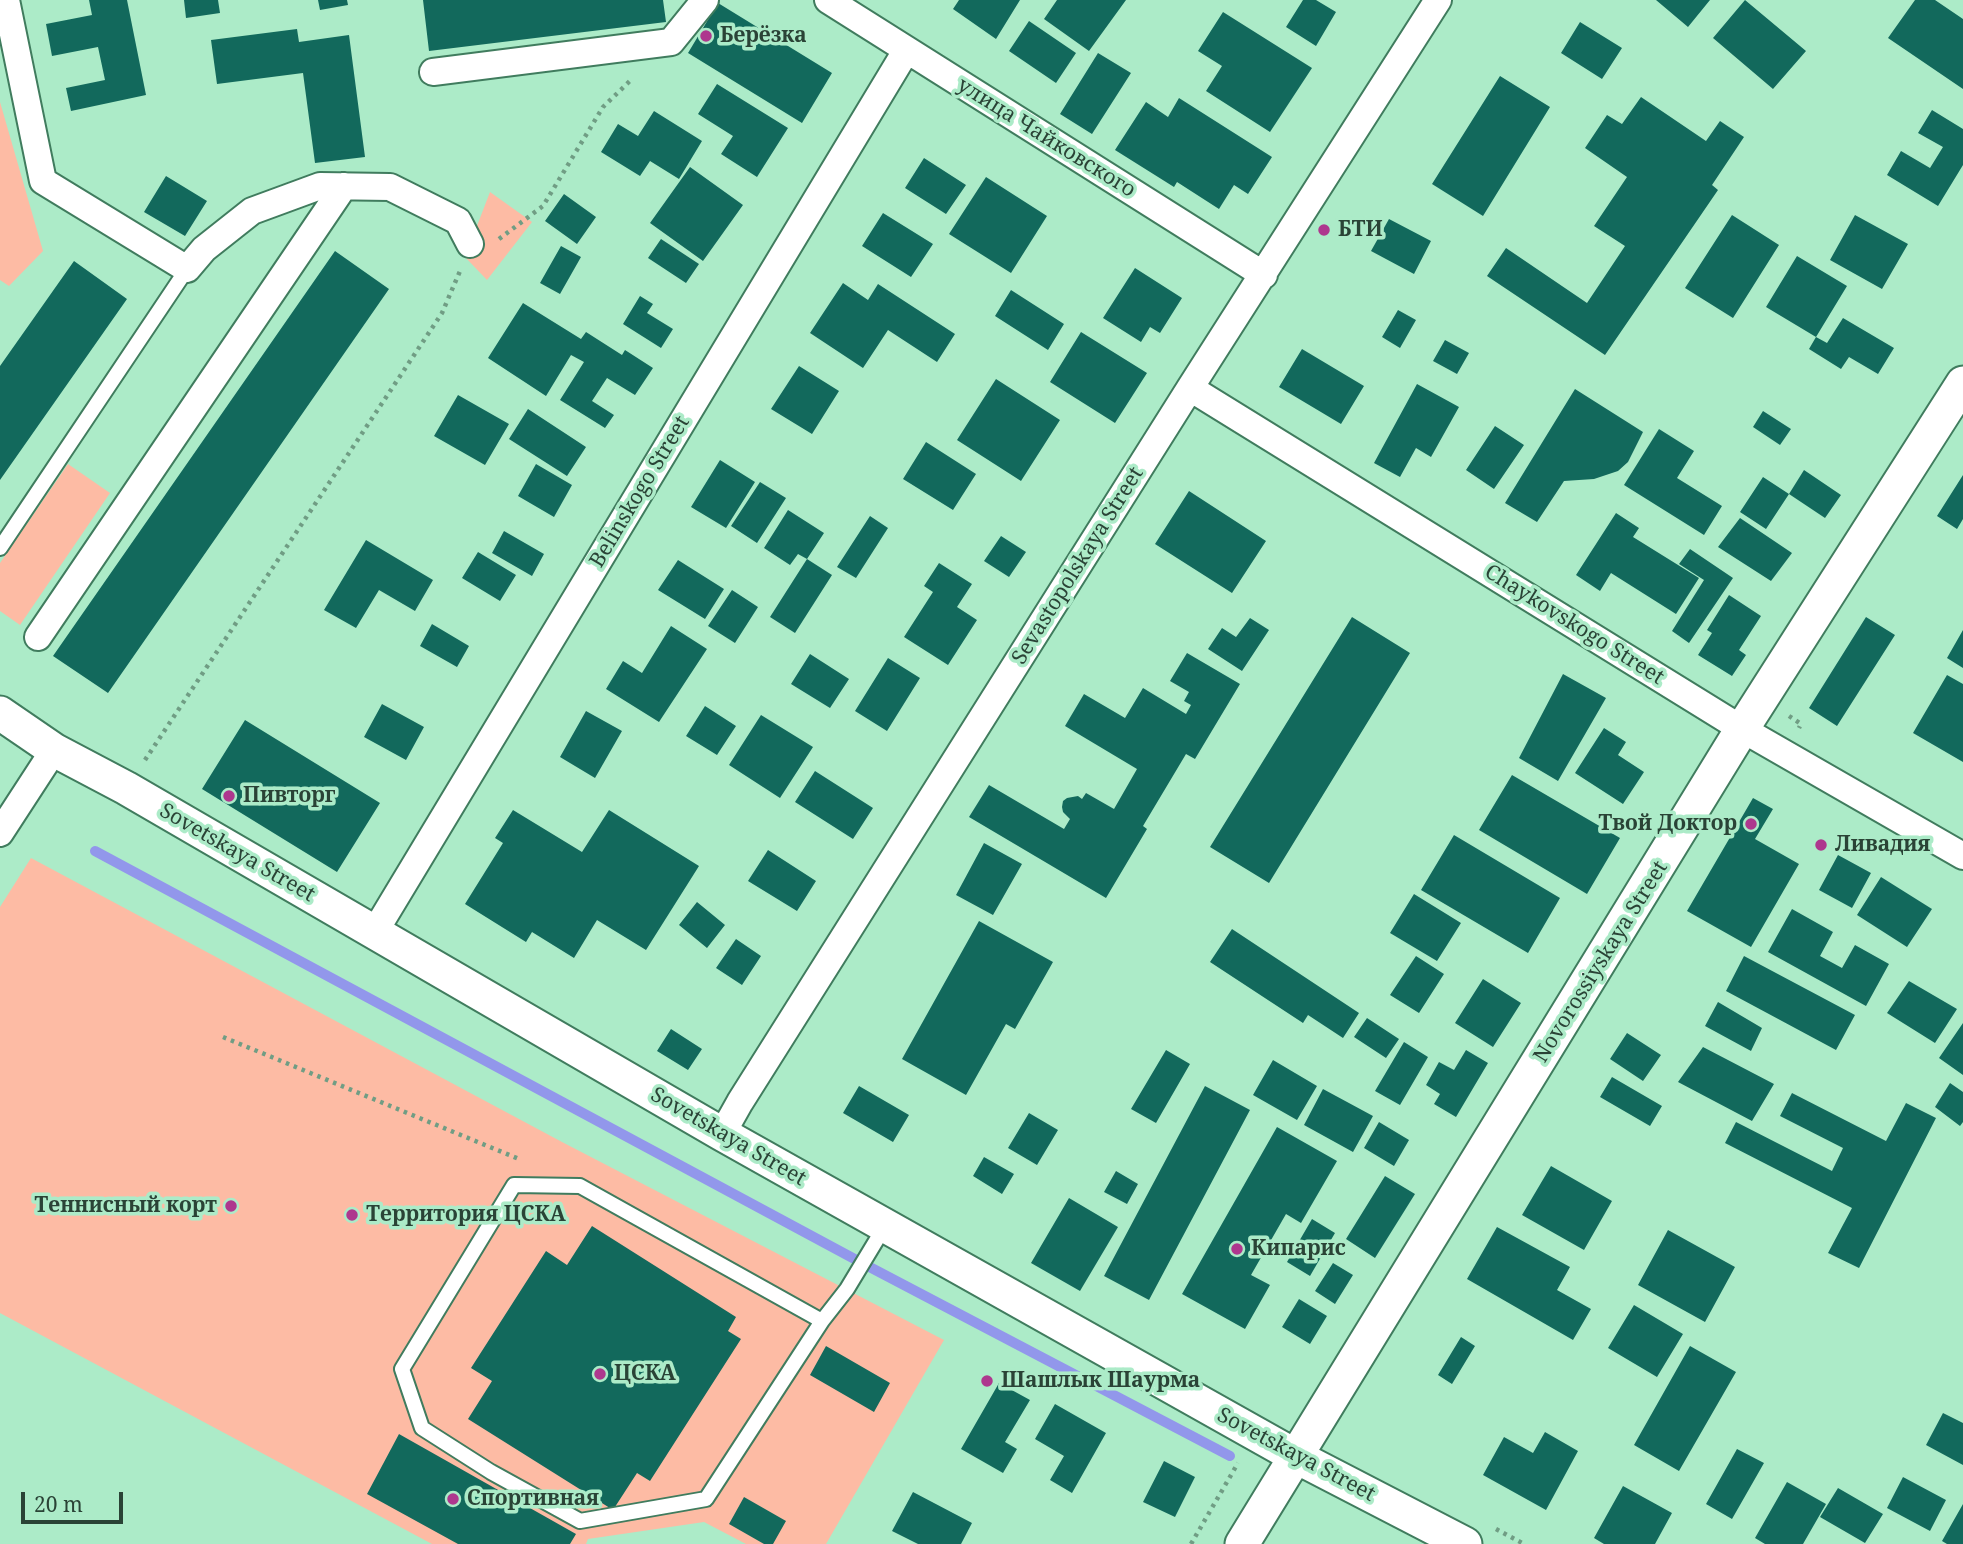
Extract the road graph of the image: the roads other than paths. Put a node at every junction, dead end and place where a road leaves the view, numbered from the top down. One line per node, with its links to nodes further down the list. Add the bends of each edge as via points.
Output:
1 (6, 0): 5 (street)
2 (705, 0): 7 (street, via 671,42)
3 (828, 0): 6 (street, улица Чайковского)
4 (1438, 0): 11 (street, Sevastopolskaya Street)
5 (6, 36): 10 (street, via 43,181)
6 (906, 51): 11 (street, улица Чайковского); 21 (street, Belinskogo Street)
7 (433, 72)
8 (344, 186): 9 (street, via 390,187 458,221); 10 (street, via 320,186 252,211 204,248); 15 (street)
9 (470, 244)
10 (187, 269): 14 (lane)
11 (1264, 275): 13 (street, Sevastopolskaya Street)
12 (1963, 383): 17 (street, Novorossiyskaya Street)
13 (1190, 388): 17 (street, Chaykovskogo Street); 22 (street, Sevastopolskaya Street)
14 (0, 548)
15 (38, 637)
16 (0, 713): 18 (street, Sovetskaya Street)
17 (1742, 729): 20 (street, Chaykovskogo Street); 25 (street, Novorossiyskaya Street)
18 (54, 750): 19 (street); 21 (street, Sovetskaya Street)
19 (0, 833)
20 (1963, 856)
21 (374, 933): 22 (street, Sovetskaya Street)
22 (722, 1135): 23 (street, Sovetskaya Street)
23 (884, 1226): 24 (lane); 25 (street, Sovetskaya Street)
24 (822, 1321): 24 (lane, via 706,1499 580,1521 422,1428 402,1369 514,1185 580,1186)
25 (1297, 1457): 26 (street, Sovetskaya Street); 27 (street, Novorossiyskaya Street)
26 (1477, 1535)
27 (1242, 1544)

